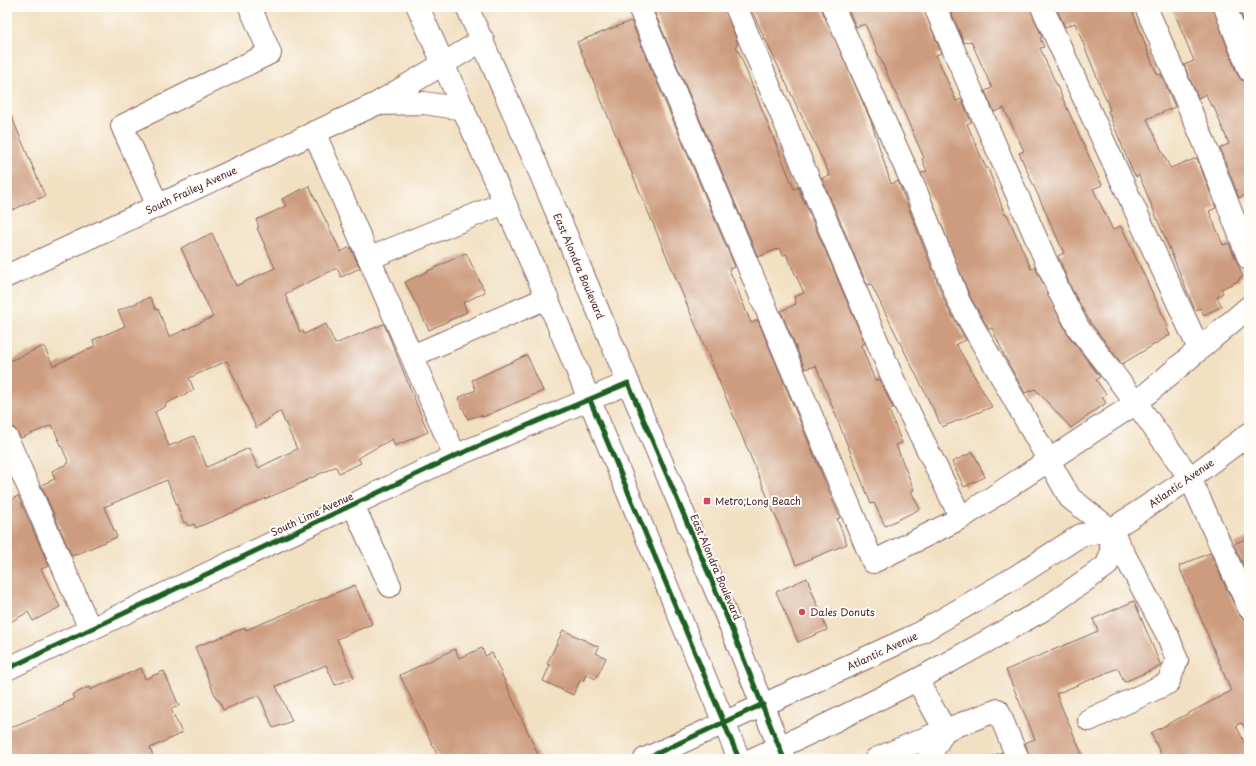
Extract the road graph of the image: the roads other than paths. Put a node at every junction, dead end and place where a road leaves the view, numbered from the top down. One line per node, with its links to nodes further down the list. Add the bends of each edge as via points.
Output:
1 (250, 7): 18 (main road, via 270,53 122,126)
2 (418, 7): 12 (main road)
3 (467, 7): 11 (main road, East Alondra Boulevard)
4 (639, 7): 35 (main road, via 873,562)
5 (736, 7): 35 (main road, via 894,381)
6 (833, 7): 32 (main road, via 916,190 959,302)
7 (935, 7): 28 (main road, via 1060,293 1079,329)
8 (1042, 7): 24 (main road)
9 (1146, 7): 20 (main road, via 1204,142)
10 (1224, 7): 13 (main road)
11 (482, 40): 12 (main road, South Frailey Avenue); 26 (main road, East Alondra Boulevard)
12 (443, 63): 14 (main road, South Frailey Avenue); 15 (main road)
13 (1249, 70)
14 (376, 104): 15 (main road, South Frailey Avenue, via 424,103); 16 (main road, South Frailey Avenue)
15 (464, 109): 17 (main road)
16 (314, 132): 18 (main road, South Frailey Avenue); 19 (main road)
17 (504, 203): 19 (main road); 22 (main road)
18 (158, 206): 21 (main road, South Frailey Avenue)
19 (370, 258): 25 (main road)
20 (1249, 259)
21 (7, 276)
22 (547, 298): 25 (main road); 27 (main road)
23 (1249, 307): 24 (main road)
24 (1199, 349): 28 (main road)
25 (412, 356): 31 (main road)
26 (628, 383): 27 (main road, South Lime Avenue); 42 (main road, East Alondra Boulevard)
27 (590, 400): 31 (main road, South Lime Avenue); 44 (main road)
28 (1136, 403): 32 (main road); 33 (main road)
29 (1249, 434): 33 (main road, Atlantic Avenue)
30 (7, 438): 39 (main road)
31 (455, 456): 34 (main road, South Lime Avenue)
32 (1048, 461): 35 (main road); 36 (main road, via 1070,498)
33 (1190, 478): 36 (main road, Atlantic Avenue); 38 (main road)
34 (353, 505): 37 (main road); 39 (main road, South Lime Avenue)
35 (961, 518)
36 (1111, 530): 41 (main road, via 1111,551 1106,566 1043,610); 42 (main road, Atlantic Avenue, via 1081,536 916,635 808,686); 43 (main road, via 1168,636 1177,660 1168,683)
37 (390, 586)
38 (1249, 608)
39 (90, 629): 40 (main road, South Lime Avenue)
40 (7, 669)
41 (917, 680): 45 (main road); 46 (main road)
42 (763, 704): 44 (main road, Atlantic Avenue); 46 (main road, East Alondra Boulevard)
43 (1089, 720)
44 (724, 722): 47 (main road, Atlantic Avenue); 48 (main road)
45 (945, 730): 50 (main road); 51 (main road); 52 (main road, via 998,710)
46 (782, 753): 49 (main road)
47 (645, 759)
48 (740, 759)
49 (753, 759)
50 (876, 759)
51 (928, 759)
52 (1018, 759)

